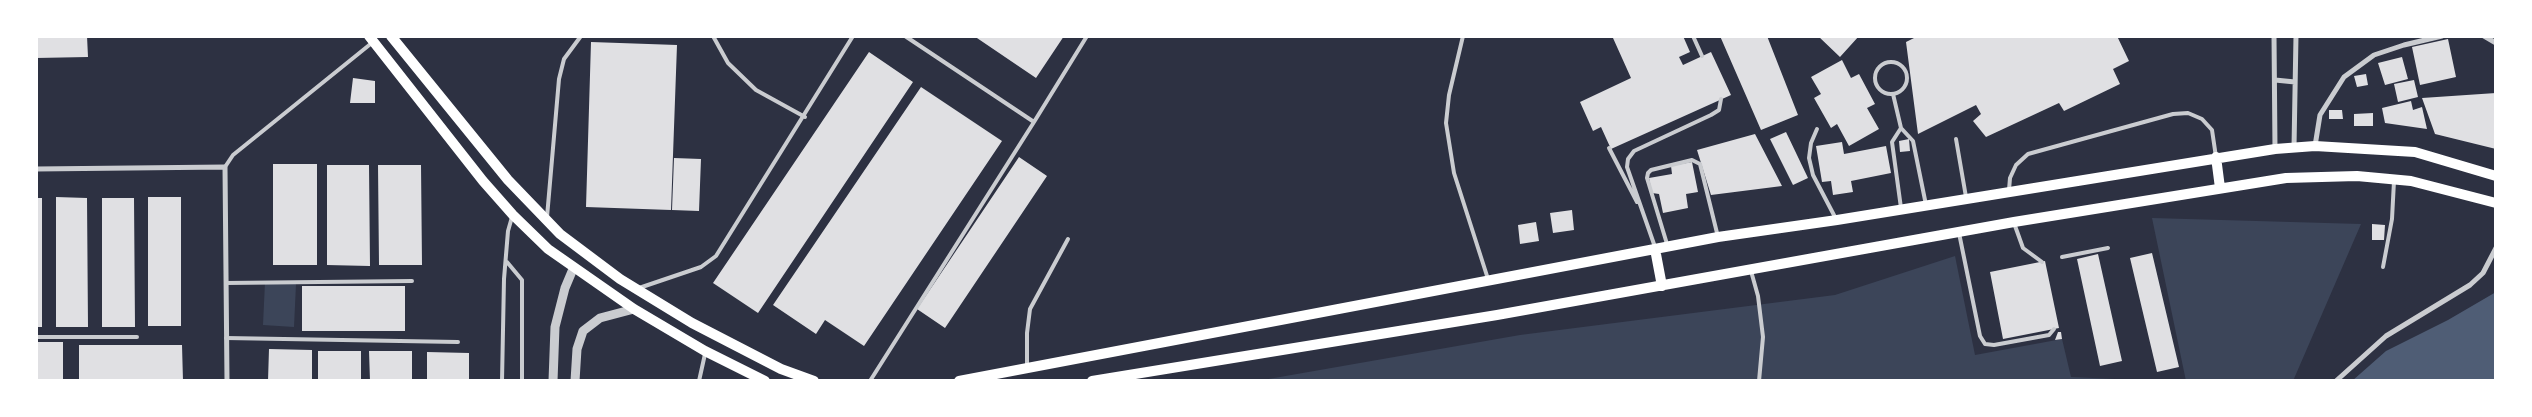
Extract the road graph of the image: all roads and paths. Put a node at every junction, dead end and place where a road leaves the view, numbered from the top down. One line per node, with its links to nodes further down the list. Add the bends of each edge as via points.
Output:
1 (392, 36): 43 (main road, via 508,180)
2 (581, 36): 43 (lane, via 564,59 559,79)
3 (712, 36): 20 (lane, via 728,64 756,90)
4 (853, 36): 20 (lane)
5 (905, 36): 21 (lane)
6 (1087, 36): 21 (lane)
7 (1463, 36): 58 (lane, via 1446,123 1454,173)
8 (1693, 36): 15 (lane)
9 (2274, 36): 16 (street)
10 (2296, 36): 17 (street)
11 (2442, 36): 25 (street, via 2374,55 2344,77 2320,115)
12 (2484, 36): 14 (street)
13 (371, 39): 30 (lane, via 232,155); 41 (main road)
14 (2496, 43)
15 (1702, 56)
16 (2274, 80): 17 (street); 28 (street)
17 (2295, 82): 26 (street)
18 (1894, 94): 18 (lane, via 1883,92 1876,84 1876,73 1888,63 1902,67 1907,76 1902,90); 22 (lane)
19 (1721, 99): 40 (lane, via 1719,110 1634,151 1628,159 1627,167)
20 (804, 117): 62 (lane, via 716,256 701,267)
21 (1034, 122): 79 (lane)
22 (1901, 128): 38 (lane, via 1913,140); 39 (lane, via 1892,142)
23 (1817, 129): 42 (lane, via 1809,158 1813,175)
24 (1956, 139): 36 (lane)
25 (2315, 146): 26 (main road); 32 (main road, via 2415,152)
26 (2294, 147): 28 (main road)
27 (1609, 148): 40 (lane)
28 (2275, 149): 29 (main road)
29 (2216, 157): 34 (main road); 35 (main road); 35 (lane, via 2212,130 2202,118 2188,113 2173,114 2028,154 2016,165)
30 (225, 168): 31 (street); 60 (street)
31 (36, 169)
32 (2496, 176)
33 (2394, 179): 34 (main road, via 2309,177); 37 (main road); 55 (lane, via 2392,219)
34 (2220, 188): 44 (main road)
35 (2009, 190): 36 (main road)
36 (1966, 197): 38 (main road)
37 (2496, 203)
38 (1926, 205): 39 (main road)
39 (1901, 209): 42 (main road)
40 (1643, 214): 51 (lane)
41 (513, 215): 53 (lane, via 508,231); 56 (main road)
42 (1837, 220): 46 (main road)
43 (547, 222): 62 (main road, via 601,266)
44 (2014, 222): 45 (main road); 54 (lane, via 2023,248)
45 (1959, 233): 57 (main road); 64 (lane, via 1980,336 1985,344 1994,346 2049,335)
46 (1718, 237): 48 (main road); 48 (lane, via 1700,164 1692,160 1648,173)
47 (1068, 240): 70 (lane, via 1030,309)
48 (1668, 247): 51 (main road)
49 (2108, 248): 52 (lane)
50 (2496, 248): 83 (street, via 2483,273 2470,285 2386,336)
51 (1655, 249): 58 (main road); 61 (main road)
52 (2062, 257)
53 (507, 262): 72 (lane); 73 (lane, via 522,280)
54 (2042, 262)
55 (2383, 267)
56 (573, 269): 63 (main road); 74 (street, via 564,288 555,327)
57 (1752, 271): 61 (main road); 82 (lane, via 1763,337)
58 (1488, 279): 70 (main road)
59 (412, 281): 60 (lane)
60 (226, 282): 67 (street)
61 (1662, 286): 81 (main road)
62 (636, 289): 78 (main road, via 692,323 774,365)
63 (634, 309): 69 (main road); 75 (street, via 600,318 583,331 577,349)
64 (2054, 329)
65 (36, 337): 66 (lane)
66 (138, 337)
67 (226, 338): 68 (lane); 71 (street)
68 (458, 342)
69 (706, 350): 76 (lane); 77 (main road)
70 (1027, 368): 80 (main road)
71 (227, 381)
72 (502, 381)
73 (522, 381)
74 (553, 381)
75 (575, 381)
76 (700, 381)
77 (765, 381)
78 (814, 381)
79 (870, 381)
80 (959, 381)
81 (1092, 381)
82 (1759, 381)
83 (2336, 381)

